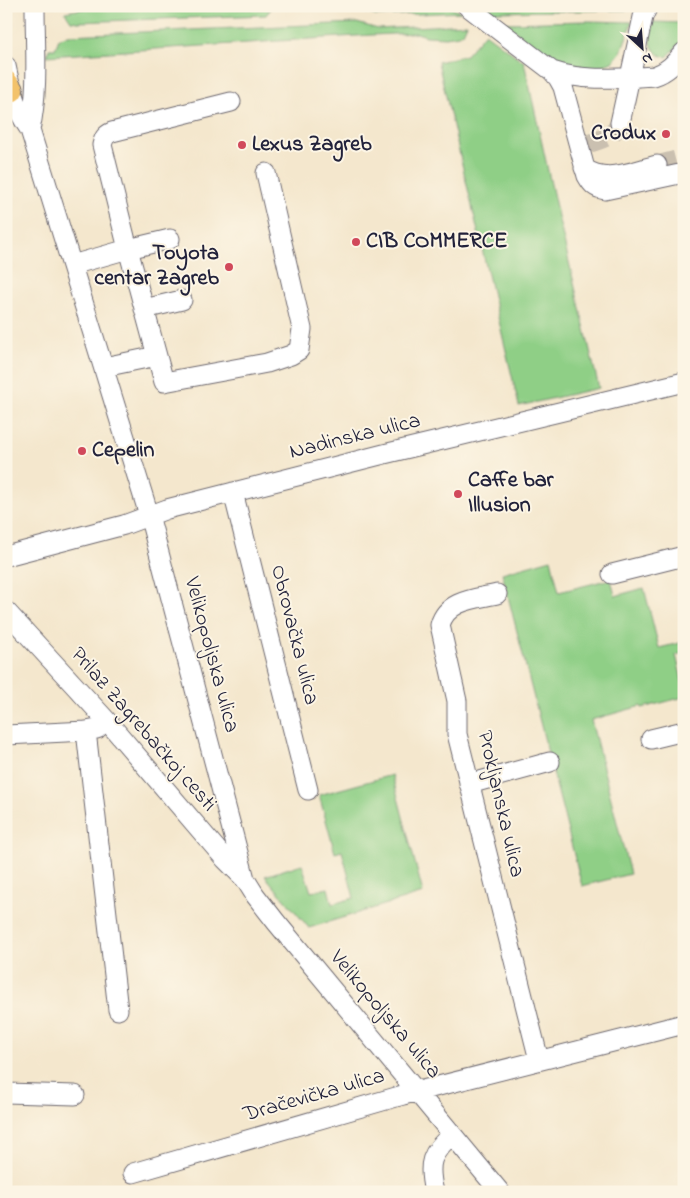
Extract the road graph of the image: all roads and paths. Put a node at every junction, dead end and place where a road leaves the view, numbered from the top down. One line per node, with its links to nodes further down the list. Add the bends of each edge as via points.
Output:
1 (35, 6): 11 (street, Velikopoljska ulica, via 36,90)
2 (467, 6): 6 (street)
3 (648, 6): 7 (street)
4 (681, 62): 7 (street, via 662,73)
5 (6, 66): 8 (street, Velikopoljska ulica)
6 (552, 71): 7 (street, via 576,77); 13 (street, via 563,87 583,145)
7 (630, 77): 10 (street)
8 (8, 86): 11 (street, Velikopoljska ulica)
9 (231, 102): 17 (street, via 112,132 103,138 102,145)
10 (620, 123)
11 (30, 130): 18 (street, Velikopoljska ulica)
12 (657, 165): 13 (street, via 610,176 592,174)
13 (584, 168): 15 (street, via 592,184 605,190)
14 (266, 173): 21 (street, via 302,329 299,350 266,362 164,382)
15 (684, 173)
16 (170, 239): 17 (street)
17 (128, 249): 18 (street); 20 (street)
18 (72, 265): 22 (street, Velikopoljska ulica)
19 (182, 300): 20 (street)
20 (144, 309): 21 (street)
21 (157, 356): 22 (street)
22 (104, 367): 25 (street, Velikopoljska ulica)
23 (684, 382): 24 (street, Nadinska ulica)
24 (234, 492): 25 (street, Nadinska ulica); 38 (street, Obrovačka ulica)
25 (149, 515): 26 (street, Nadinska ulica, via 124,525); 39 (street, Velikopoljska ulica)
26 (6, 556)
27 (684, 556): 28 (street)
28 (612, 574)
29 (497, 594): 37 (street, Prokljanska ulica, via 457,604 443,616 440,625 457,701 456,734)
30 (6, 611): 31 (street, Prilaz Zagrebačkoj cesti)
31 (108, 722): 33 (street); 39 (street, Prilaz Zagrebačkoj cesti)
32 (684, 730): 35 (street)
33 (86, 732): 34 (street); 40 (street, Prilaz Zagrebačkoj cesti)
34 (6, 735)
35 (651, 739)
36 (550, 762): 37 (street)
37 (469, 784): 42 (street, Prokljanska ulica)
38 (308, 790)
39 (245, 879): 43 (street, Velikopoljska ulica, via 254,895)
40 (118, 1010)
41 (684, 1024): 42 (street, Dračevička ulica)
42 (539, 1060): 43 (street, Dračevička ulica)
43 (417, 1091): 46 (street, Velikopoljska ulica); 47 (street, Dračevička ulica)
44 (6, 1093): 45 (street)
45 (75, 1095)
46 (452, 1134): 48 (street, via 436,1150 430,1165); 49 (street, Velikopoljska ulica)
47 (133, 1173)
48 (434, 1192)
49 (500, 1192)

